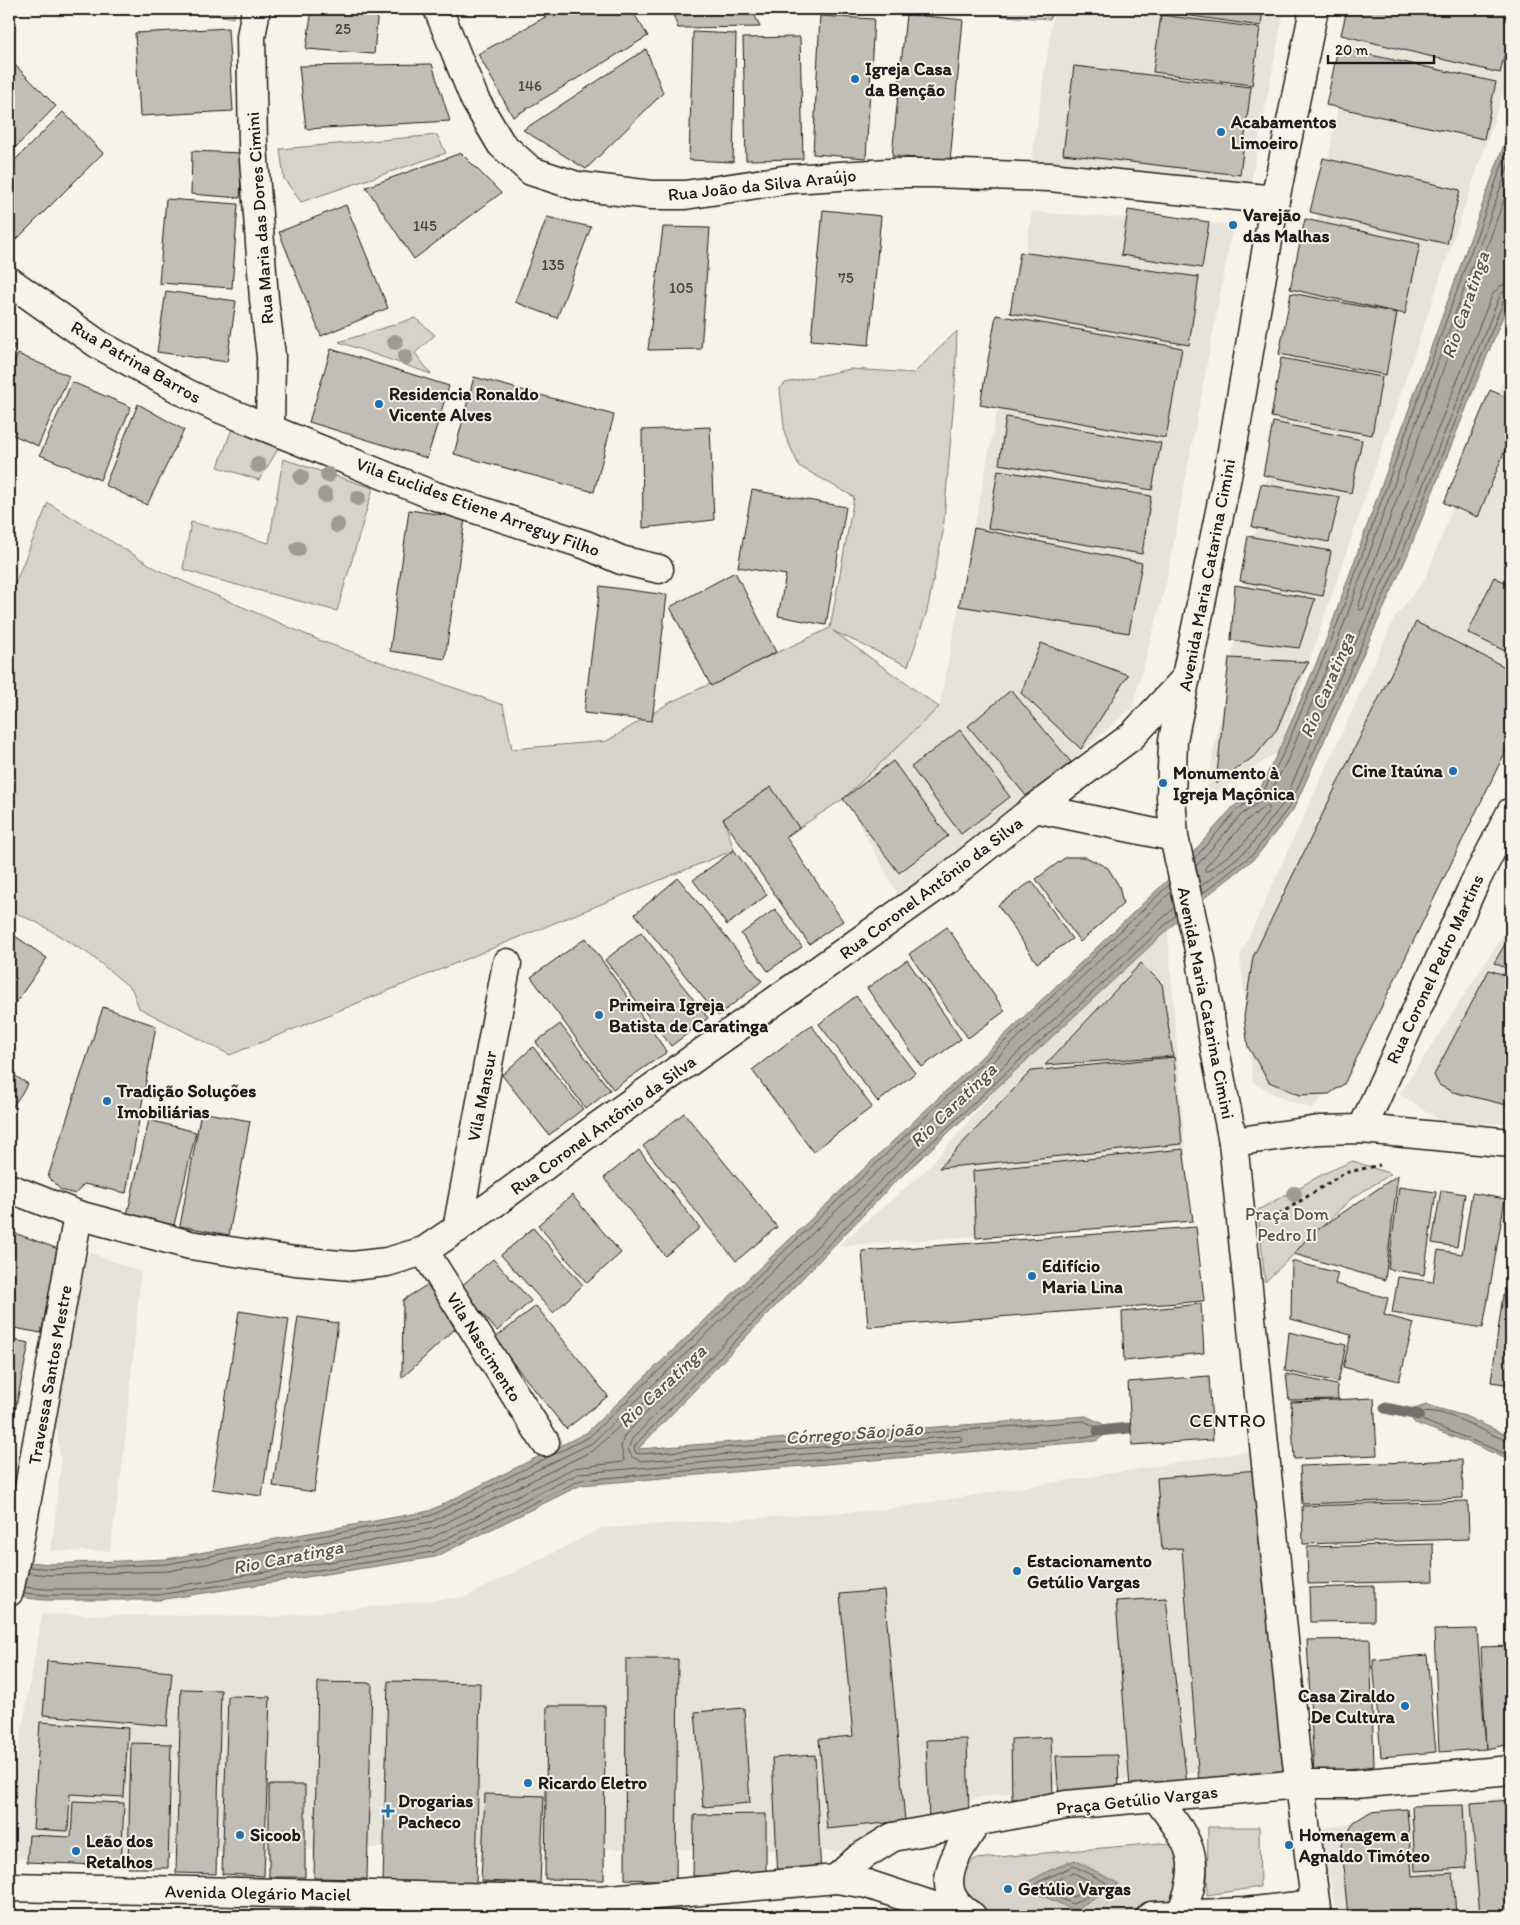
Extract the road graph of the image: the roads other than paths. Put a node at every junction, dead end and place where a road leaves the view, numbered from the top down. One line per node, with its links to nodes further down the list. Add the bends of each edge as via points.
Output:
1 (256, 9): 6 (main road, Rua Maria das Dores Cimini, via 251,37 253,145 271,356)
2 (438, 9): 4 (main road, Rua João da Silva Araújo, via 475,100 501,144 531,171 577,186 685,195 790,179 932,173 1050,177)
3 (1314, 9): 4 (main road, Avenida Maria Catarina Cimini)
4 (1275, 200): 8 (main road, Avenida Maria Catarina Cimini, via 1230,462)
5 (9, 282): 6 (main road, Rua Patrina Barros, via 129,362 186,393)
6 (270, 428): 7 (main road, Vila Euclides Etiene Arreguy Filho, via 436,496 586,545 621,560)
7 (659, 569)
8 (1186, 678): 9 (main road, Rua Coronel Antônio da Silva, via 1132,736); 11 (main road, Avenida Maria Catarina Cimini, via 1173,740 1171,796)
9 (1035, 808): 11 (main road); 18 (main road, Rua Coronel Antônio da Silva, via 936,888)
10 (1511, 812): 13 (main road, Rua Coronel Pedro Martins, via 1471,891)
11 (1176, 850): 14 (main road, Avenida Maria Catarina Cimini, via 1202,959)
12 (507, 963): 18 (main road, Vila Mansur)
13 (1362, 1129): 14 (main road, via 1319,1130); 15 (main road)
14 (1232, 1142): 23 (main road, Avenida Maria Catarina Cimini)
15 (1511, 1143)
16 (9, 1188): 17 (main road, Rua Coronel Antônio da Silva)
17 (78, 1215): 19 (main road, Rua Coronel Antônio da Silva, via 190,1245 294,1261 352,1266 387,1262); 21 (main road, Travessa Santos Mestre)
18 (457, 1229): 19 (main road, Rua Coronel Antônio da Silva)
19 (424, 1251): 20 (main road, Vila Nascimento)
20 (544, 1442)
21 (9, 1592)
22 (1511, 1770): 23 (main road, Praça Getúlio Vargas, via 1355,1784)
23 (1300, 1784): 24 (main road, Praça Getúlio Vargas); 28 (main road)
24 (1156, 1797): 25 (main road, Praça Getúlio Vargas, via 1066,1805); 29 (main road, via 1189,1847 1194,1870 1190,1893)
25 (978, 1821): 26 (main road, Praça Getúlio Vargas, via 893,1837 860,1858); 31 (main road, via 953,1860 949,1876 949,1887 956,1901)
26 (836, 1879): 27 (main road, Avenida Olegário Maciel, via 599,1900); 30 (main road, via 867,1884)
27 (9, 1887)
28 (1316, 1910): 29 (main road)
29 (1180, 1915): 32 (main road)
30 (964, 1916)
31 (972, 1916)
32 (1150, 1916)

